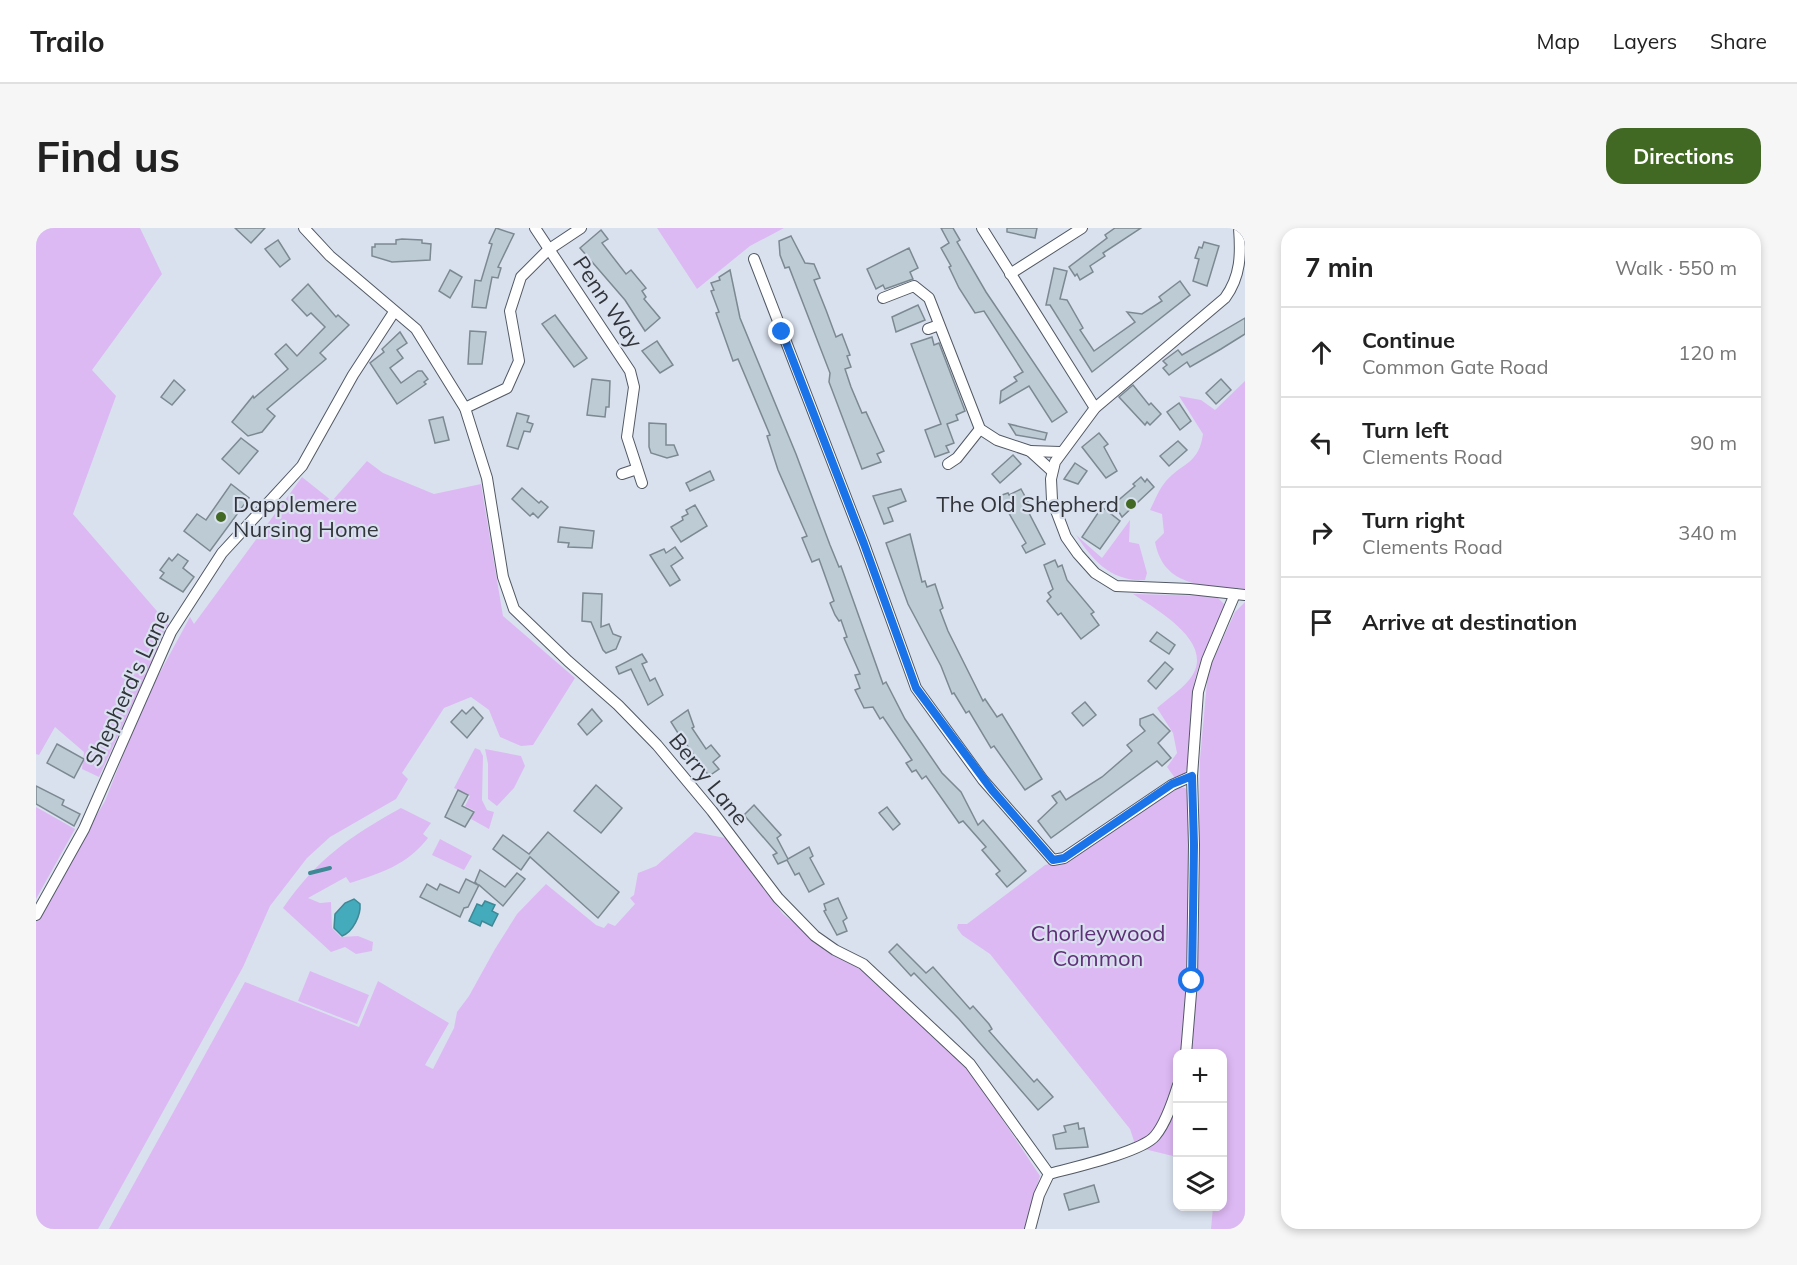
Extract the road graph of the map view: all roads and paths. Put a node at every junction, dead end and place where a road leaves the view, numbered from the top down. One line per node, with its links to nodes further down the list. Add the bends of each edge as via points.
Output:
1 (304, 228): 12 (street, Berry Lane)
2 (535, 228): 7 (street, Penn Way)
3 (581, 228): 7 (street)
4 (982, 228): 9 (street)
5 (1082, 228): 9 (street)
6 (1239, 228): 10 (street)
7 (548, 250): 15 (street, via 521,277 510,311 519,361 507,388); 21 (street, Penn Way, via 630,371 634,387 627,437)
8 (754, 259): 26 (street, via 916,688 992,790 1053,860 1064,858 1172,784)
9 (1010, 274): 16 (street)
10 (1240, 287): 16 (street)
11 (884, 298): 13 (street, via 914,286 929,298)
12 (394, 312): 15 (street, Berry Lane, via 416,328); 27 (street, Shepherd's Lane, via 302,466 222,553 171,632 84,829)
13 (939, 325): 14 (street); 17 (street)
14 (928, 329)
15 (465, 408): 30 (street, Berry Lane, via 487,478 503,577 514,609 657,745 778,898 815,936 863,964 970,1064)
16 (1095, 408): 19 (street)
17 (980, 429): 18 (street, via 996,440); 20 (street)
18 (1030, 451): 19 (street); 22 (street)
19 (1060, 452): 22 (street)
20 (948, 464)
21 (637, 468): 23 (street); 24 (street, Penn Way)
22 (1052, 471): 25 (street, via 1052,500 1060,524 1095,573 1116,586)
23 (622, 474)
24 (642, 483)
25 (1240, 594): 26 (street, via 1207,660 1198,692)
26 (1192, 776): 28 (street, via 1192,981)
27 (36, 915)
28 (1186, 1049)
29 (1173, 1101): 30 (street, via 1154,1138 1107,1158)
30 (1049, 1174): 31 (street)
31 (1030, 1229)

